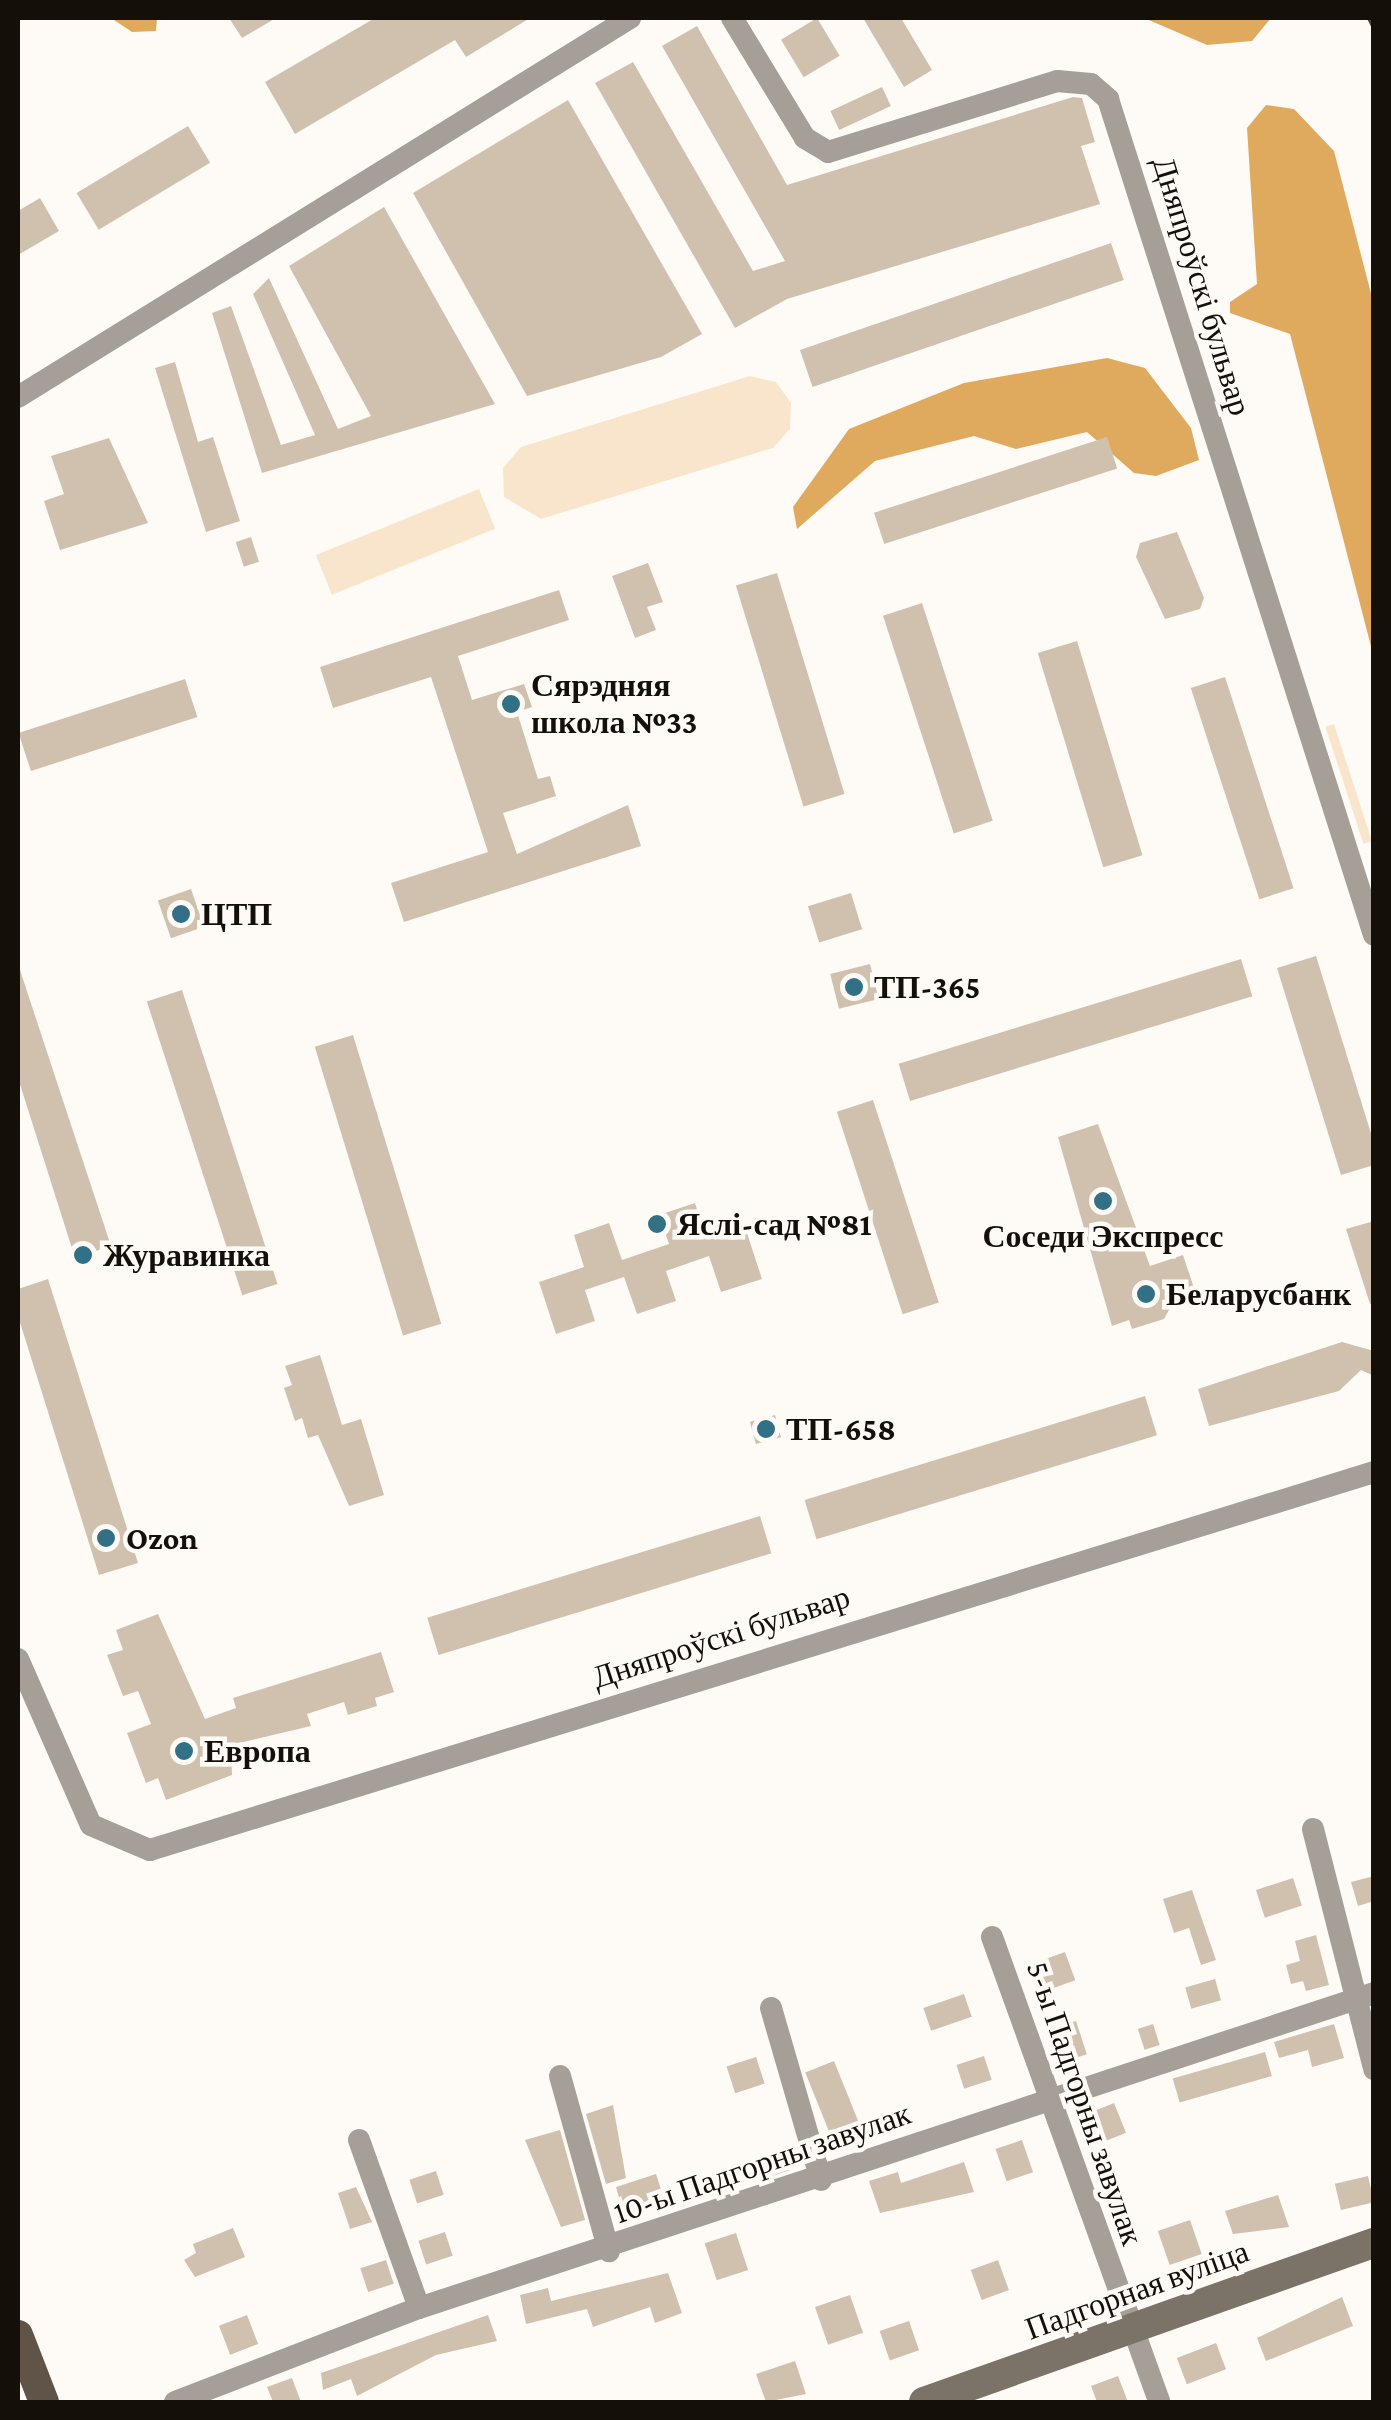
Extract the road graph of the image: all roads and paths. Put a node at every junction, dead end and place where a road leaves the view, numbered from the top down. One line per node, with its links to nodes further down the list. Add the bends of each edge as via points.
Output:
1 (630, 18): 3 (street)
2 (732, 18): 4 (street, Дняпроўскі бульвар, via 806,138 828,152 1057,82 1091,84 1108,99)
3 (18, 397)
4 (1374, 935)
5 (1374, 1472): 6 (street, Дняпроўскі бульвар, via 150,1850 91,1825)
6 (18, 1659)
7 (1313, 1829): 9 (street)
8 (992, 1937): 13 (street, 5-ы Падгорны завулак)
9 (1363, 1996): 11 (street); 13 (street, 10-ы Падгорны завулак)
10 (771, 2008): 15 (street)
11 (1374, 2069)
12 (560, 2076): 17 (street)
13 (1046, 2097): 15 (street, 10-ы Падгорны завулак); 19 (street, 5-ы Падгорны завулак)
14 (359, 2140): 18 (street)
15 (820, 2180): 17 (street, 10-ы Падгорны завулак)
16 (1374, 2243): 19 (street, Падгорная вуліца)
17 (609, 2251): 18 (street, 10-ы Падгорны завулак)
18 (419, 2308): 22 (street, 10-ы Падгорны завулак)
19 (1131, 2331): 23 (street, Падгорная вуліца); 24 (street, 5-ы Падгорны завулак)
20 (18, 2336): 21 (main road)
21 (44, 2402)
22 (175, 2402)
23 (924, 2402)
24 (1159, 2402)

